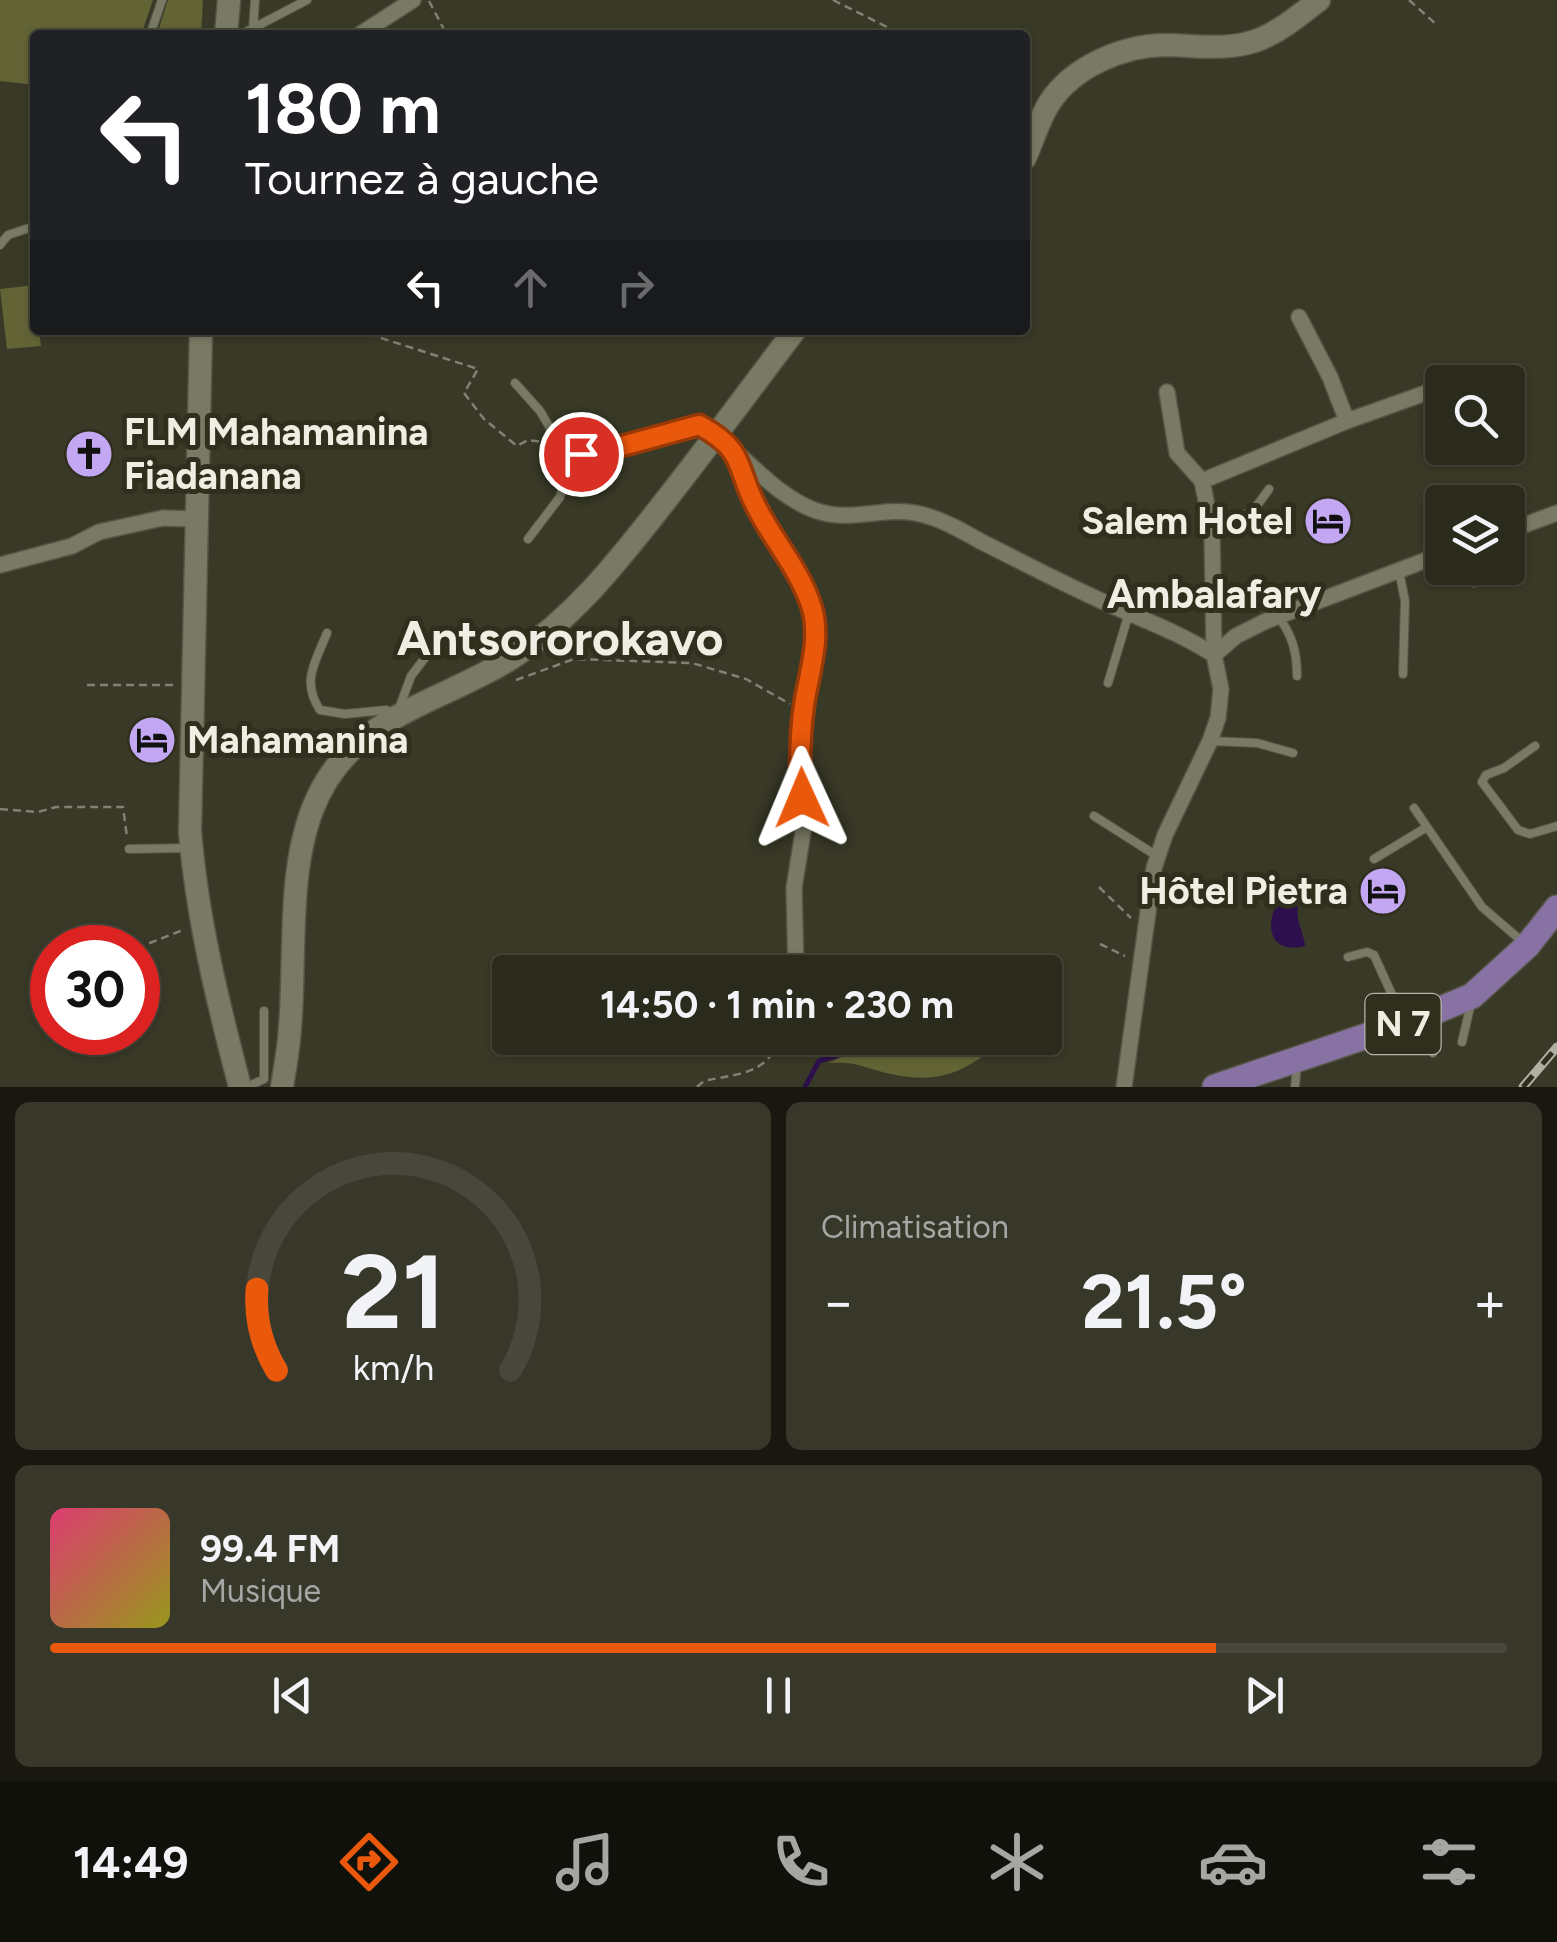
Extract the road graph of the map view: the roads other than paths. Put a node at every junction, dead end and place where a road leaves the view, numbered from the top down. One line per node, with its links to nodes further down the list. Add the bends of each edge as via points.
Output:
1 (162, 0): 7 (lane)
2 (229, 0): 8 (street)
3 (256, 0): 9 (lane)
4 (307, 0): 9 (lane)
5 (412, 0): 10 (street)
6 (1320, 0): 11 (street, via 1256,40 1129,49 1098,62 1061,87)
7 (152, 30)
8 (226, 30)
9 (253, 30)
10 (367, 30)
11 (1030, 146)
12 (30, 228): 13 (lane)
13 (0, 245)
14 (1298, 317): 20 (street)
15 (204, 335): 28 (street)
16 (790, 335): 21 (street)
17 (515, 383): 22 (lane)
18 (1168, 392): 25 (street, via 1177,452)
19 (1425, 393): 20 (street)
20 (1347, 421): 25 (street)
21 (717, 434): 23 (street, via 699,425); 24 (street); 43 (street, via 592,592 544,635 505,662)
22 (559, 444): 23 (street)
23 (581, 454): 31 (lane)
24 (740, 458): 35 (street, via 788,497 816,510 839,516 918,513); 57 (street, via 756,508 811,604 816,632 800,769 804,826 794,888)
25 (1202, 481): 30 (street)
26 (1269, 489): 30 (lane, via 1253,511)
27 (1557, 513): 29 (street)
28 (195, 519): 33 (street, via 163,518 99,532); 51 (street)
29 (1525, 525)
30 (1212, 530): 39 (street)
31 (528, 539)
32 (1425, 563): 34 (street)
33 (0, 565)
34 (1399, 571): 36 (street); 40 (lane, via 1406,601)
35 (1130, 614): 39 (street); 42 (lane)
36 (1278, 616): 39 (street); 41 (lane, via 1294,644)
37 (327, 633): 43 (lane, via 309,693 320,710)
38 (434, 646): 43 (lane, via 411,676)
39 (1214, 655): 44 (street, via 1221,689)
40 (1403, 674)
41 (1296, 676)
42 (1108, 683)
43 (396, 714): 66 (street, via 354,747 312,809 297,886)
44 (1210, 741): 46 (lane); 53 (street)
45 (1535, 746): 49 (lane, via 1482,782 1518,830 1530,834)
46 (1293, 752)
47 (1414, 808): 50 (lane)
48 (1094, 816): 53 (lane)
49 (1557, 826)
50 (1427, 827): 54 (lane); 56 (lane, via 1482,906)
51 (192, 848): 52 (lane); 65 (street, via 203,923)
52 (128, 849)
53 (1157, 856): 67 (street)
54 (1374, 859)
55 (1557, 908): 56 (main road, N 7)
56 (1528, 946): 59 (main road, N 7)
57 (796, 955)
58 (1348, 957): 61 (lane, via 1374,954)
59 (1472, 996): 61 (main road, N 7); 62 (lane)
60 (264, 1011): 65 (lane, via 264,1079)
61 (1411, 1021): 63 (lane); 64 (main road, N 7)
62 (1462, 1042)
63 (1433, 1053)
64 (1297, 1059): 68 (main road, N 7); 69 (lane)
65 (244, 1087)
66 (282, 1087)
67 (1124, 1087)
68 (1215, 1087)
69 (1295, 1087)

